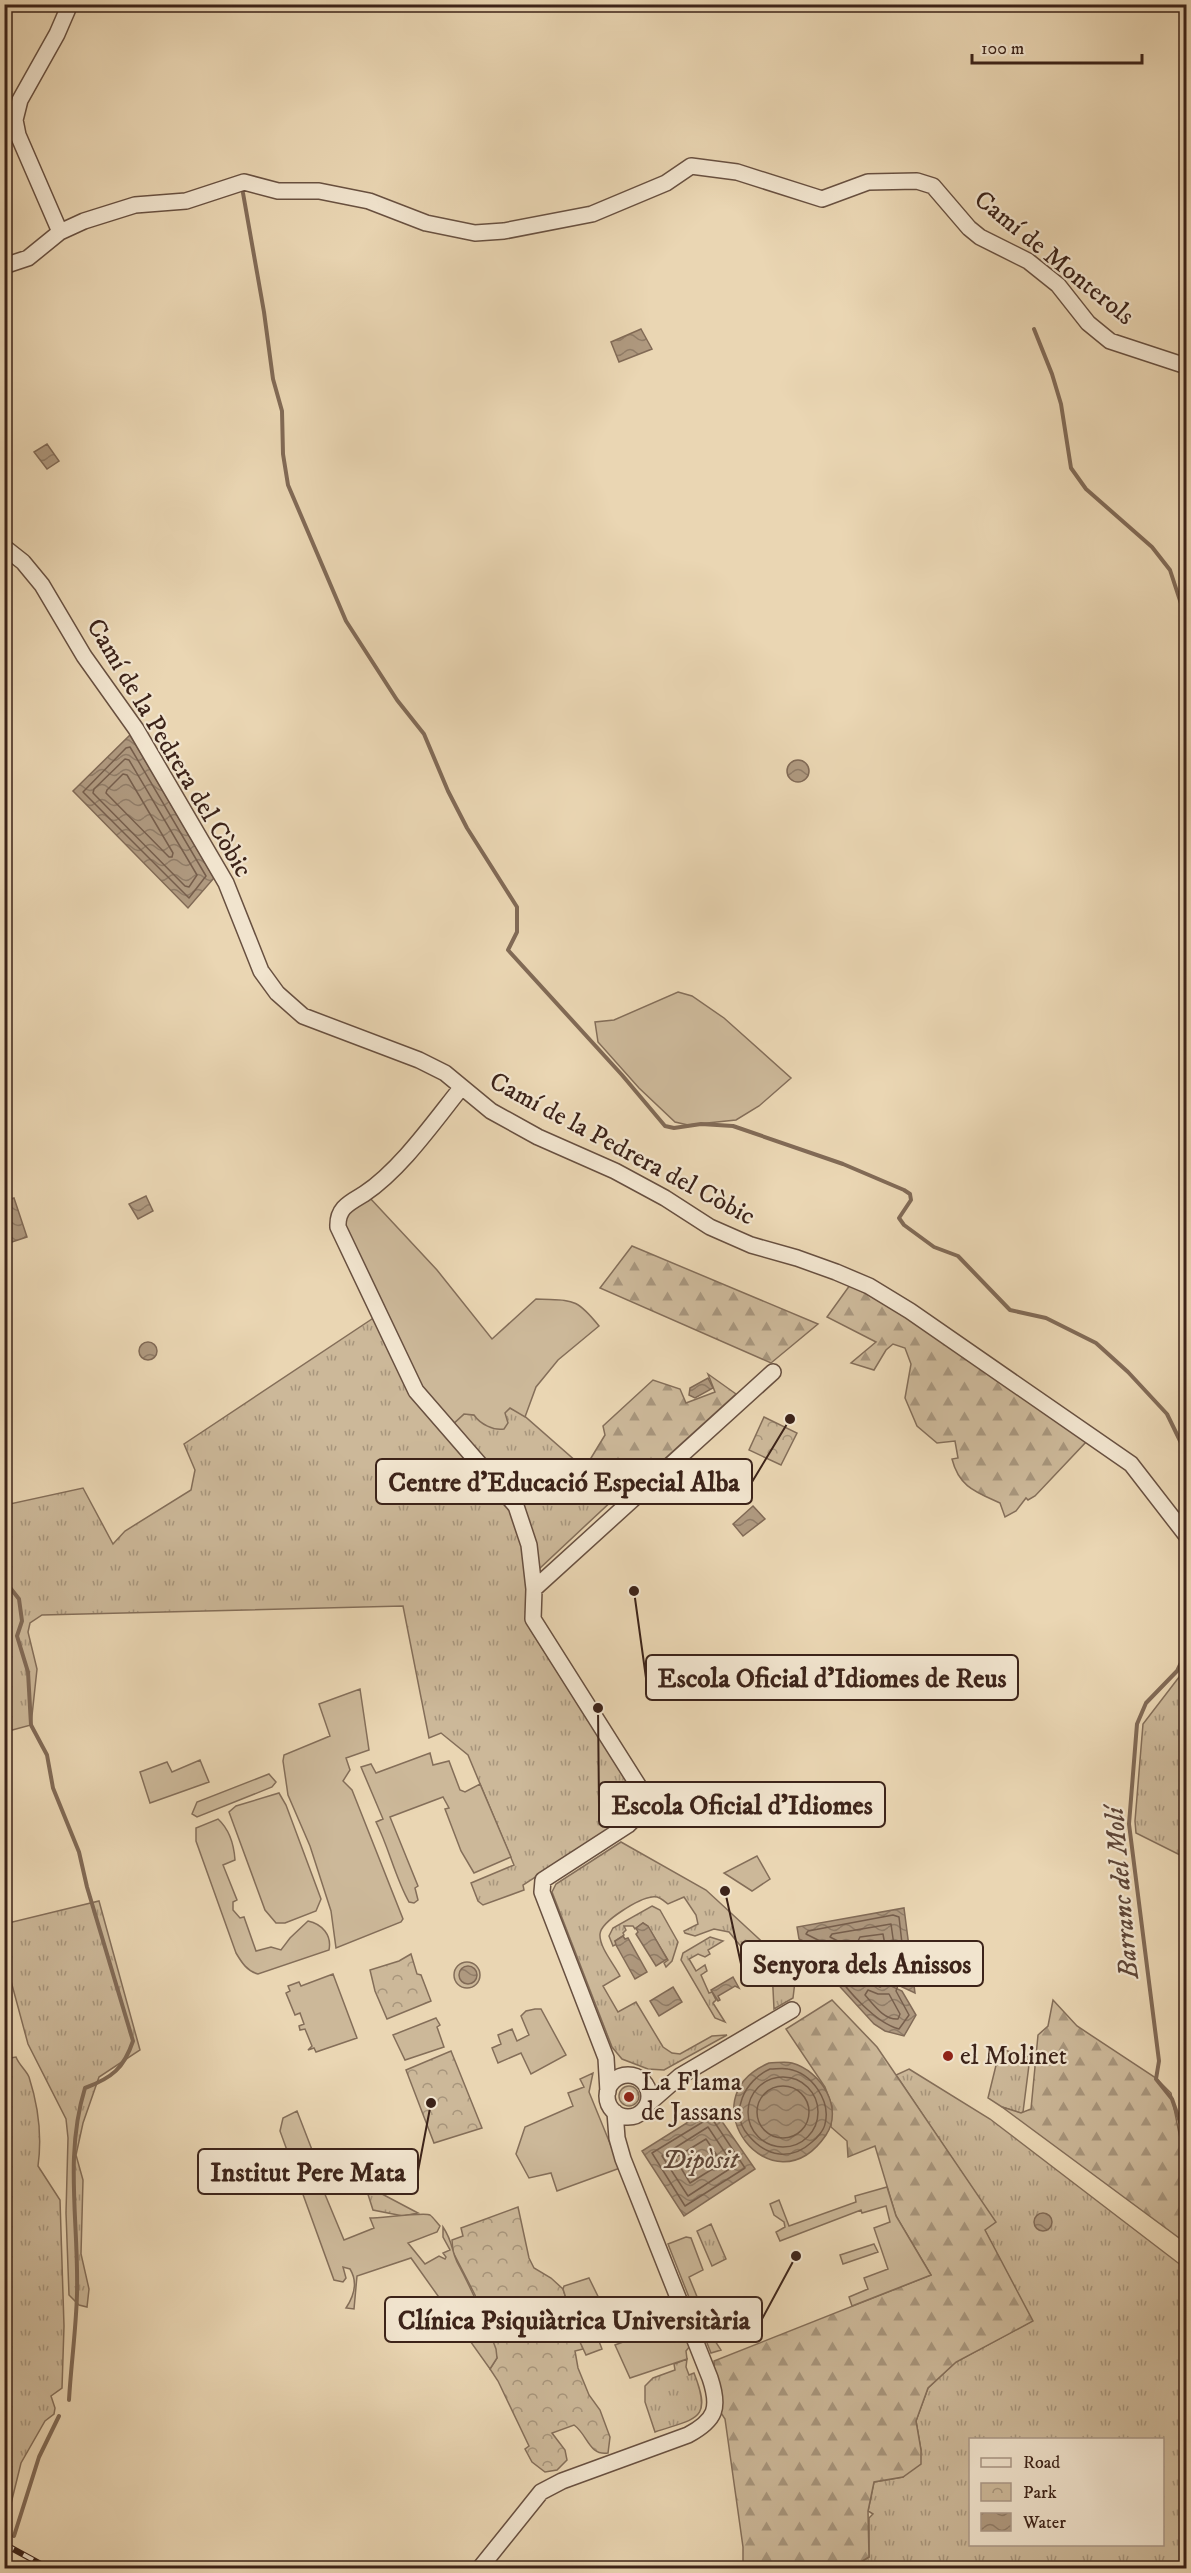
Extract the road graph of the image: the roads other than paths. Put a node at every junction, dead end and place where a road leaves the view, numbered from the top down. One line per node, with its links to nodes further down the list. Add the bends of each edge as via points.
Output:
1 (70, 4): 2 (street, via 20,100 15,120)
2 (60, 232): 3 (street, via 28,258); 4 (street, Camí de Monterols, via 135,206 186,201 244,182 369,201 426,223 475,232 504,231 592,214 666,183 691,166 737,172 822,200 868,182 917,181 933,186 980,237 1028,261 1051,279 1088,323 1110,341)
3 (4, 266)
4 (1186, 366)
5 (4, 547): 6 (street, Camí de la Pedrera del Còbic, via 42,585 84,656 136,729 226,883 261,970 277,993 303,1016 418,1060 445,1073)
6 (461, 1088): 8 (street, Camí de la Pedrera del Còbic, via 491,1111 635,1182 710,1227 751,1245 836,1272 869,1286 910,1311 1131,1464); 9 (street, via 385,1176 343,1207 337,1217 338,1227 416,1391 516,1506 529,1545)
7 (773, 1372): 9 (street)
8 (1186, 1535)
9 (534, 1589): 11 (street, via 533,1619 643,1793 637,1817 628,1825 543,1880 542,1892)
10 (792, 2010): 13 (street)
11 (606, 2058): 12 (street); 15 (street)
12 (628, 2075): 14 (street); 15 (street, via 615,2080)
13 (680, 2076): 14 (street); 16 (street)
14 (644, 2082): 16 (street)
15 (608, 2092): 17 (street)
16 (648, 2104): 18 (street)
17 (615, 2112): 18 (street); 19 (street, via 617,2138)
18 (633, 2116): 19 (street, via 625,2132)
19 (627, 2166): 20 (street, via 716,2395 714,2413 702,2428 688,2435 541,2492)
20 (480, 2568)

